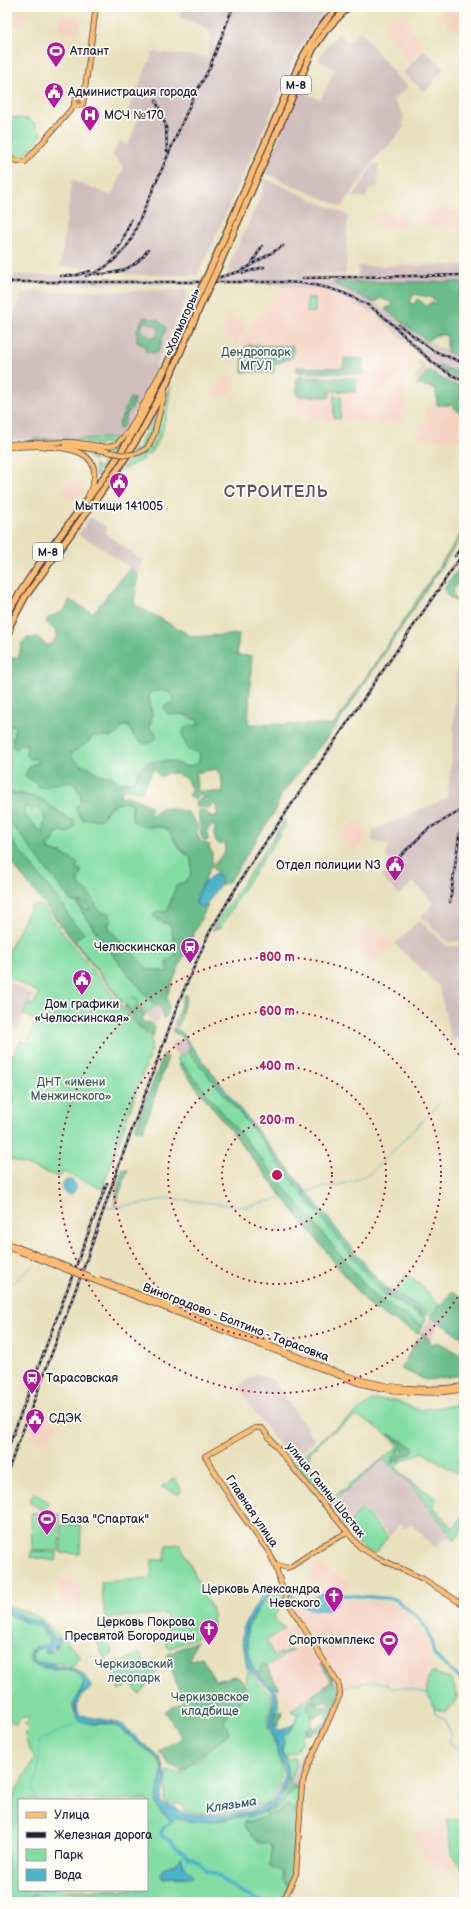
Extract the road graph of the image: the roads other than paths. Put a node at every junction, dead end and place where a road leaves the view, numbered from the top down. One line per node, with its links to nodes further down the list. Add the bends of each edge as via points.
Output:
1 (96, 7): 4 (main road)
2 (337, 7): 7 (highway, «Холмогоры» / М-8, bridge, via 317,32 300,62)
3 (348, 7): 8 (highway, «Холмогоры» / М-8, bridge, via 326,30 313,49)
4 (83, 102): 5 (main road, via 80,106); 5 (main road, via 81,98 76,98)
5 (76, 105): 6 (main road, via 25,162)
6 (7, 159)
7 (172, 353): 9 (main road, via 129,431 120,442 110,447 71,442); 11 (highway, «Холмогоры» / М-8, via 138,424)
8 (167, 383): 10 (main road, bridge, via 154,435 147,448 137,454 73,446); 13 (highway, «Холмогоры» / М-8, via 120,466)
9 (7, 446): 10 (main road)
10 (38, 446): 11 (main road, via 71,449 90,459 95,476)
11 (83, 506): 12 (highway, «Холмогоры» / М-8, via 47,553)
12 (7, 614)
13 (15, 614): 14 (highway, «Холмогоры» / М-8); 15 (main road)
14 (7, 631)
15 (7, 639)
16 (7, 1243): 18 (main road, Виноградово - Болтино - Тарасовка)
17 (7, 1247): 18 (main road, Виноградово - Болтино - Тарасовка)
18 (32, 1255): 20 (main road, Виноградово - Болтино - Тарасовка, bridge, via 345,1375)
19 (464, 1386): 20 (main road, Виноградово - Болтино - Тарасовка)
20 (392, 1389): 21 (main road, Виноградово - Болтино - Тарасовка, via 430,1392)
21 (464, 1389)
22 (205, 1456): 23 (main road, улица Ганны Шостак, via 255,1428 262,1428); 24 (main road, Главная улица)
23 (347, 1533): 24 (main road, via 323,1545 292,1566 287,1568 278,1565); 25 (main road, улица Ганны Шостак, via 367,1552 423,1579)
24 (277, 1568): 26 (main road, Главная улица, via 283,1590 296,1616 340,1687 340,1696 302,1785 296,1874)
25 (464, 1605)
26 (283, 1902)

